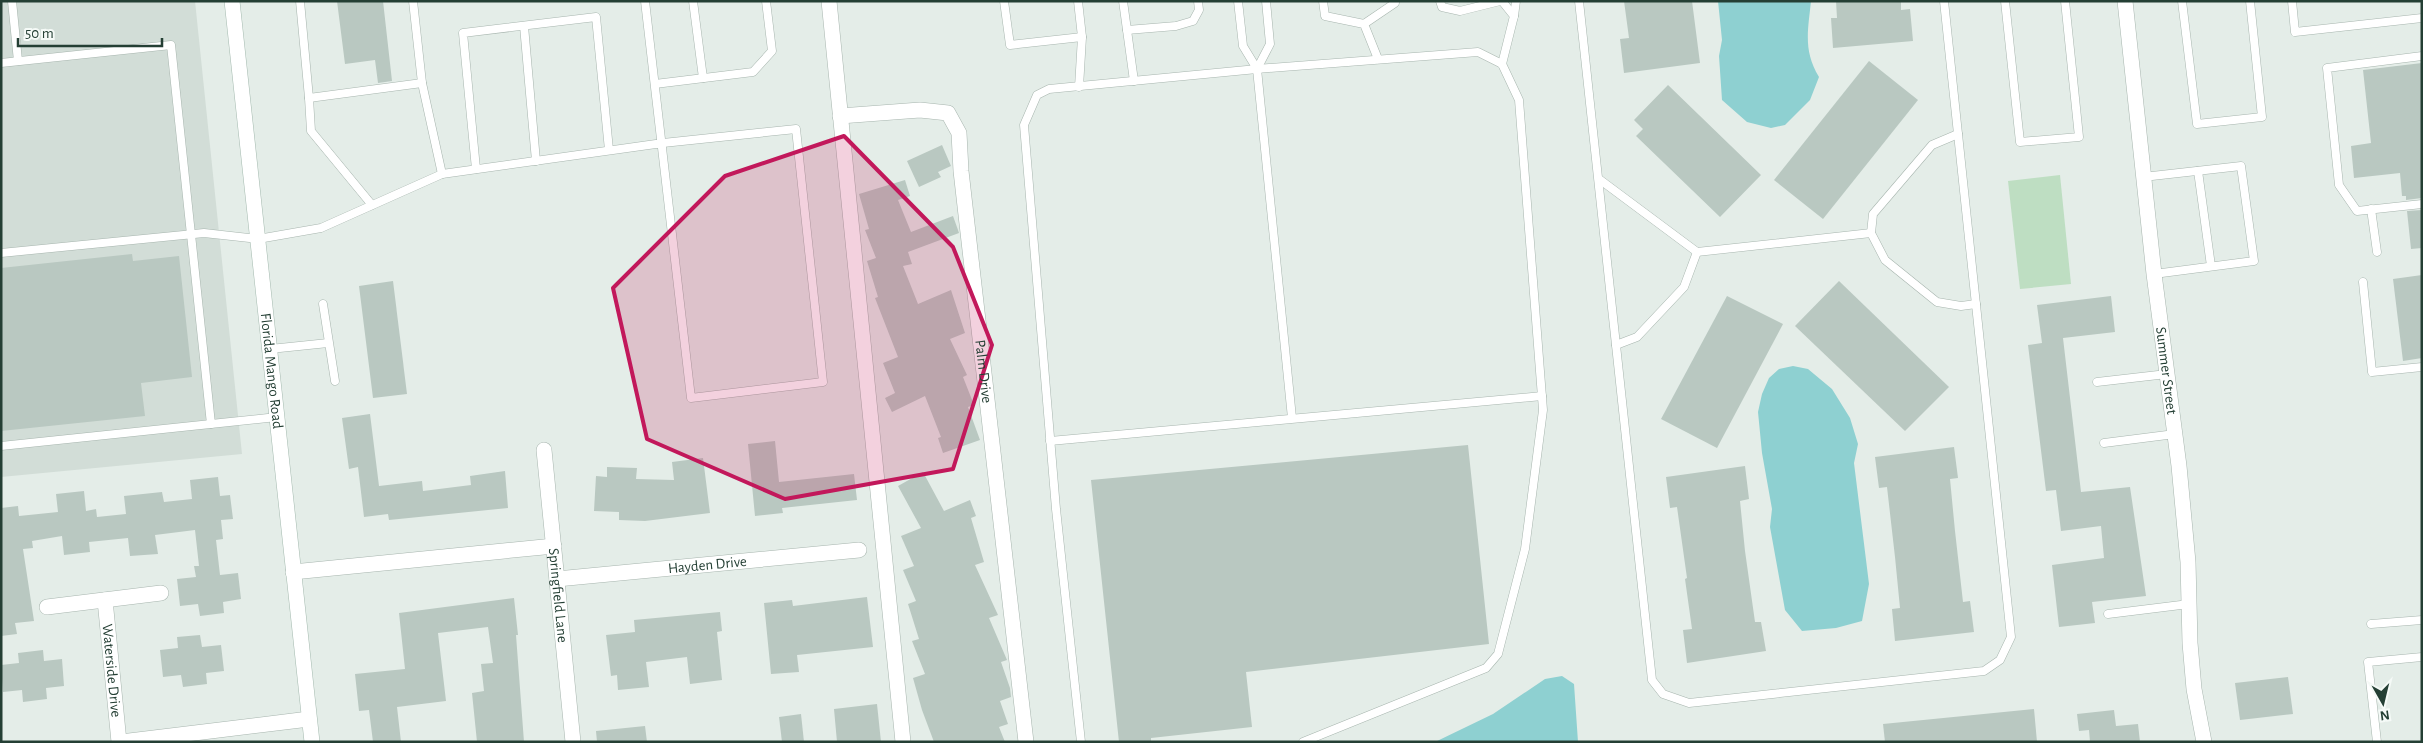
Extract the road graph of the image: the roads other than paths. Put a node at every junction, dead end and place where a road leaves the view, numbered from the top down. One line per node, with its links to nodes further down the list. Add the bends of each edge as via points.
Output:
1 (12, 1): 36 (lane)
2 (232, 1): 61 (street, Florida Mango Road)
3 (300, 1): 45 (lane)
4 (413, 1): 42 (lane)
5 (645, 1): 43 (lane)
6 (693, 1): 40 (lane)
7 (766, 1): 40 (lane, via 772,51 753,72)
8 (829, 1): 46 (street)
9 (1004, 1): 33 (lane, via 1010,45)
10 (1078, 1): 33 (lane)
11 (1123, 1): 32 (lane)
12 (1198, 1): 32 (lane, via 1199,10 1193,21 1176,26)
13 (1238, 1): 39 (lane, via 1243,46)
14 (1266, 1): 39 (lane, via 1270,44)
15 (1323, 1): 30 (lane, via 1325,16)
16 (1395, 1): 30 (lane)
17 (1440, 1): 18 (lane, via 1442,7 1460,11)
18 (1501, 1): 28 (lane)
19 (1516, 1): 28 (lane)
20 (1579, 1): 55 (lane)
21 (1944, 1): 47 (lane)
22 (2005, 1): 23 (lane, via 2020,142 2079,137)
23 (2065, 1)
24 (2125, 1): 54 (street, Summer Street)
25 (2182, 1): 26 (lane, via 2197,124 2262,117)
26 (2250, 1)
27 (2292, 1): 29 (lane, via 2295,32)
28 (1514, 16): 38 (lane)
29 (2422, 18)
30 (1364, 24): 35 (lane)
31 (524, 26): 49 (lane, via 596,17); 50 (lane); 51 (lane, via 463,33)
32 (1127, 30): 41 (lane)
33 (1082, 37): 44 (lane)
34 (2422, 56): 58 (lane, via 2327,68 2339,185 2357,211)
35 (1378, 59): 38 (lane, via 1478,52); 39 (lane)
36 (18, 61): 37 (lane); 60 (lane, via 171,45)
37 (1, 63)
38 (1502, 64): 77 (lane, via 1519,100)
39 (1257, 69): 41 (lane); 79 (lane)
40 (703, 78): 43 (lane)
41 (1134, 81): 44 (lane)
42 (422, 83): 45 (lane); 53 (lane)
43 (655, 84): 48 (lane)
44 (1079, 87): 82 (lane, via 1037,95 1024,126)
45 (308, 98): 57 (lane, via 311,131)
46 (840, 116): 102 (street); 103 (street, Palm Drive, via 920,110 948,113 959,133)
47 (1958, 134): 59 (lane, via 1932,145 1873,214); 69 (lane)
48 (663, 142): 48 (lane, via 691,398 823,382 796,129); 49 (lane)
49 (609, 150): 50 (lane)
50 (536, 161): 51 (lane)
51 (476, 169): 53 (lane)
52 (2198, 171): 54 (lane); 65 (lane); 65 (lane, via 2241,166 2254,260)
53 (442, 174): 57 (lane)
54 (2143, 177): 66 (street, Summer Street)
55 (1599, 179): 62 (lane); 71 (lane)
56 (2422, 204): 58 (lane)
57 (372, 205): 61 (lane, via 321,228)
58 (2371, 209): 63 (lane)
59 (1871, 233): 62 (lane); 69 (lane, via 1885,260 1937,302 1961,306)
60 (191, 235): 61 (lane, via 204,233); 64 (lane); 80 (lane)
61 (258, 239): 72 (street, Florida Mango Road)
62 (1697, 252): 71 (lane, via 1684,287 1637,337)
63 (2376, 252)
64 (1, 253)
65 (2211, 266): 66 (lane)
66 (2154, 274): 74 (street, Summer Street)
67 (2363, 282): 73 (lane, via 2372,372)
68 (323, 304): 70 (lane)
69 (1976, 304): 71 (lane, via 2010,637 2000,660 1984,671 1689,703 1663,694 1652,680)
70 (328, 343): 72 (lane); 75 (lane)
71 (1616, 345)
72 (270, 349): 78 (street, Florida Mango Road)
73 (2422, 367)
74 (2167, 374): 76 (lane); 81 (street, Summer Street)
75 (335, 381)
76 (2097, 382)
77 (1542, 396): 79 (lane); 105 (lane, via 1543,410 1525,549 1498,654 1486,668)
78 (277, 418): 80 (lane); 88 (street, Florida Mango Road)
79 (1292, 418): 82 (lane)
80 (211, 424): 84 (lane)
81 (2175, 434): 83 (lane); 92 (street, Summer Street)
82 (1050, 441): 104 (lane)
83 (2104, 443)
84 (1, 446)
85 (544, 450): 86 (street, Springfield Lane)
86 (554, 546): 88 (street); 89 (street, Springfield Lane)
87 (859, 550): 89 (street, Hayden Drive)
88 (293, 572): 98 (street, Florida Mango Road)
89 (557, 578): 101 (street, Springfield Lane)
90 (161, 593): 91 (street)
91 (105, 600): 93 (street); 99 (street, Waterside Drive)
92 (2189, 604): 94 (lane); 106 (street, Summer Street, via 2194,690)
93 (47, 607)
94 (2108, 614)
95 (2422, 620): 96 (lane)
96 (2371, 624)
97 (2422, 656): 107 (lane, via 2368,662)
98 (309, 720): 99 (street, Waterside Drive); 100 (street, Florida Mango Road)
99 (120, 742)
100 (312, 742)
101 (573, 742)
102 (903, 742)
103 (1026, 742)
104 (1081, 742)
105 (1303, 742)
106 (2204, 742)
107 (2377, 742)

